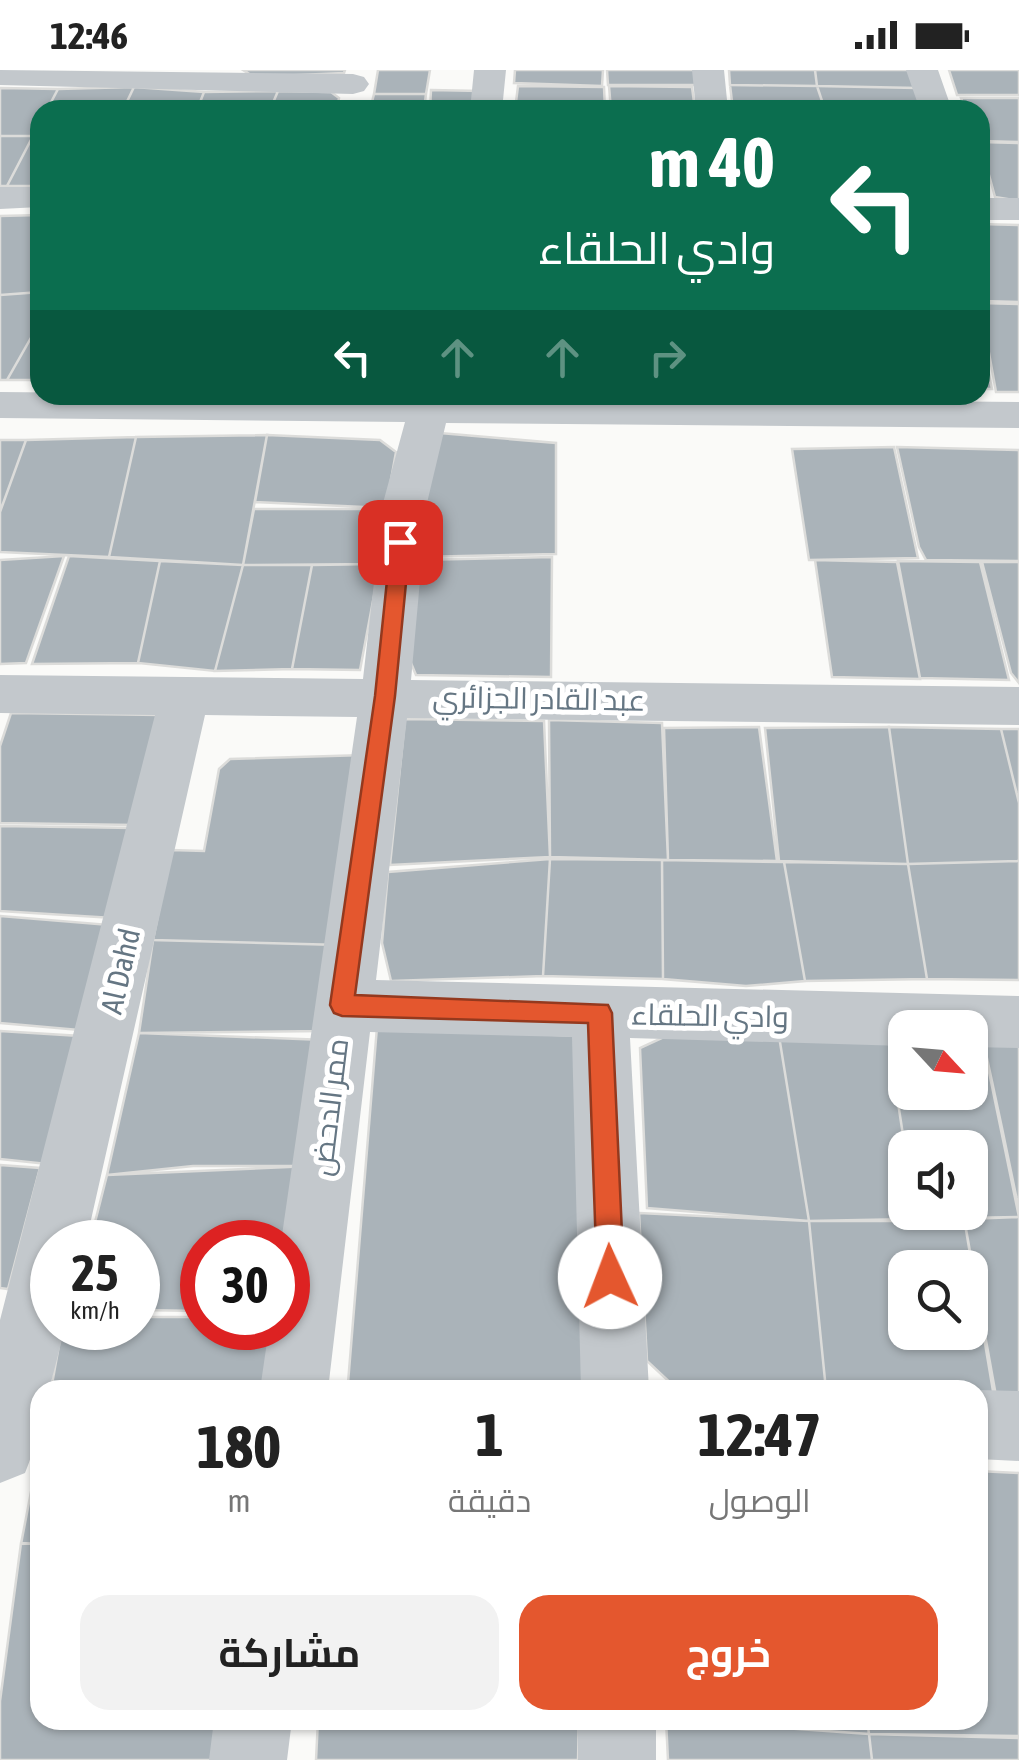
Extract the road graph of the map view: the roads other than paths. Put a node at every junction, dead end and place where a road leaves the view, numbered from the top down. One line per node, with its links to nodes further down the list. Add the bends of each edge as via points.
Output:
1 (490, 70): 7 (street)
2 (708, 70): 8 (street)
3 (922, 70): 9 (street)
4 (0, 76): 5 (street)
5 (220, 76): 6 (street)
6 (353, 88)
7 (487, 100)
8 (711, 100)
9 (932, 100)
10 (0, 198): 11 (street)
11 (30, 198)
12 (990, 209): 13 (street)
13 (1019, 209)
14 (0, 405): 15 (street)
15 (30, 405)
16 (375, 405): 17 (street)
17 (429, 409): 18 (street); 20 (street, ممر الدحض, via 404,503)
18 (1019, 415)
19 (0, 694): 21 (street, عبد القادر الجزائري)
20 (385, 696): 21 (street, عبد القادر الجزائري); 22 (street, عبد القادر الجزائري); 23 (street, ممر الدحض)
21 (184, 698): 26 (street, Al Dahd)
22 (1019, 706)
23 (342, 1005): 24 (street, وادي الحلقاء); 28 (street, ممر الدحض)
24 (600, 1013): 25 (street, وادي الحلقاء); 29 (street)
25 (1019, 1022)
26 (59, 1220)
27 (30, 1333): 32 (street, Al Dahd)
28 (295, 1380)
29 (615, 1380)
30 (988, 1425): 31 (street)
31 (1019, 1426)
32 (0, 1448)
33 (252, 1730): 35 (street)
34 (617, 1730): 36 (street)
35 (248, 1760)
36 (618, 1760)

